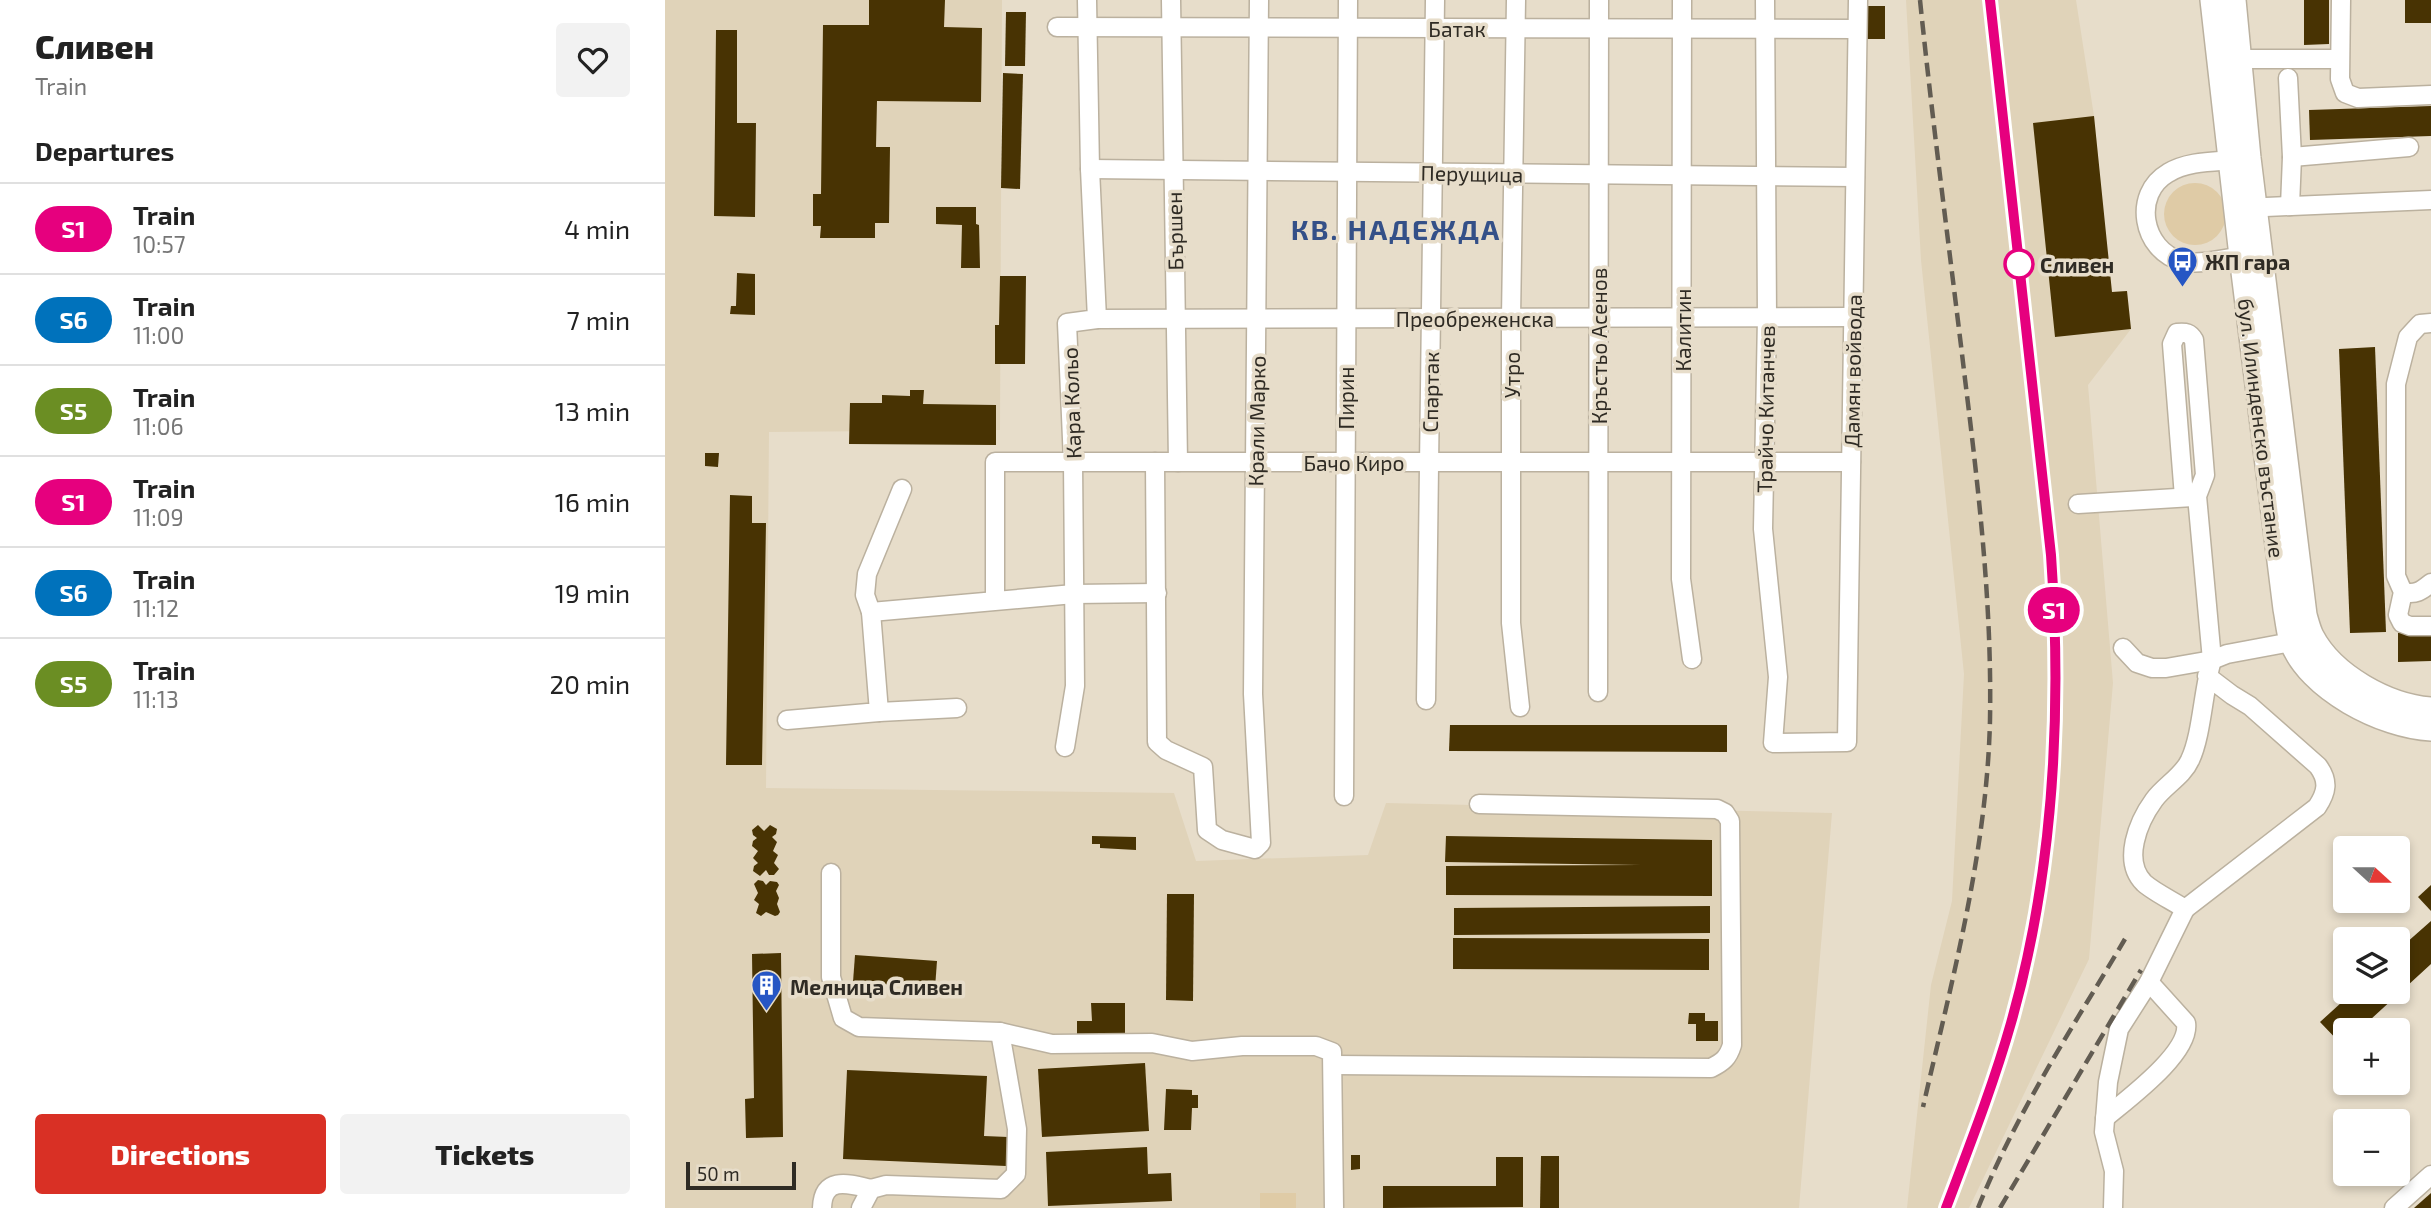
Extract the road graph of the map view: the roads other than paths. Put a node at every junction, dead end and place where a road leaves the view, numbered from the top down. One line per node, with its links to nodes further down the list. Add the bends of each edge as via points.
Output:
1 (1087, 0): 15 (street)
2 (1171, 0): 16 (street, Бършен)
3 (1259, 0): 17 (street, Крали Марко)
4 (1347, 0): 18 (street, Пирин)
5 (1435, 0): 19 (street, Спартак)
6 (1516, 0): 20 (street, Утро)
7 (1598, 0): 21 (street, Кръстьо Асенов)
8 (1682, 0): 22 (street, Калитин)
9 (1765, 0): 23 (street, Трайчо Китанчев)
10 (1858, 0): 24 (street, Дамян войвода)
11 (2212, 0): 31 (main road, бул. Илинденско въстание)
12 (2234, 0): 25 (main road, бул. Илинденско въстание)
13 (2341, 0): 26 (street)
14 (1057, 27): 15 (street, Батак)
15 (1087, 27): 16 (street, Батак); 32 (street)
16 (1171, 27): 17 (street, Батак); 33 (street, Бършен)
17 (1259, 27): 18 (street, Батак); 34 (street, Крали Марко)
18 (1347, 27): 19 (street, Батак); 35 (street, Пирин)
19 (1435, 28): 20 (street, Батак); 36 (street, Спартак)
20 (1516, 28): 21 (street, Батак); 37 (street, Утро)
21 (1598, 28): 22 (street, Батак); 38 (street, Кръстьо Асенов)
22 (1681, 29): 23 (street, Батак); 39 (street, Калитин)
23 (1766, 29): 24 (street, Батак); 40 (street, Трайчо Китанчев)
24 (1857, 29): 41 (street, Дамян войвода)
25 (2241, 59): 26 (street); 31 (main road, бул. Илинденско въстание)
26 (2339, 59): 28 (street, via 2345,93 2358,98)
27 (2288, 78): 30 (street)
28 (2431, 95)
29 (2409, 147): 30 (street)
30 (2292, 157): 43 (street)
31 (2239, 159): 44 (main road, бул. Илинденско въстание); 45 (street, via 2167,173 2153,188 2145,207 2147,229 2154,243 2183,261)
32 (1090, 169): 33 (street, Перущица); 55 (street)
33 (1173, 170): 34 (street, Перущица); 51 (street, Бършен)
34 (1258, 171): 35 (street, Перущица); 52 (street, Крали Марко)
35 (1346, 172): 36 (street, Перущица); 53 (street, Пирин)
36 (1433, 173): 37 (street, Перущица); 54 (street, Спартак)
37 (1514, 174): 38 (street, Перущица); 46 (street, Утро)
38 (1598, 174): 39 (street, Перущица); 47 (street, Кръстьо Асенов)
39 (1681, 176): 40 (street, Перущица); 48 (street, Калитин)
40 (1767, 176): 41 (street, Перущица); 49 (street, Трайчо Китанчев)
41 (1855, 177): 50 (street, Дамян войвода)
42 (2431, 200): 43 (street)
43 (2290, 206): 44 (street)
44 (2245, 208): 45 (main road, бул. Илинденско въстание)
45 (2251, 255): 78 (main road, бул. Илинденско въстание); 86 (main road, бул. Илинденско въстание, via 2312,637 2360,686 2388,699)
46 (1511, 317): 47 (street, Преобреженска); 54 (street, Преобреженска); 63 (street, Утро)
47 (1598, 317): 48 (street, Преобреженска); 64 (street, Кръстьо Асенов)
48 (1682, 317): 49 (street, Преобреженска); 65 (street, Калитин)
49 (1767, 317): 50 (street, Преобреженска); 66 (street, Трайчо Китанчев)
50 (1853, 317): 67 (street, Дамян войвода)
51 (1175, 318): 52 (street, Преобреженска); 55 (street, Преобреженска); 59 (street, Бършен)
52 (1257, 318): 53 (street, Преобреженска); 60 (street, Крали Марко)
53 (1345, 318): 54 (street, Преобреженска); 61 (street, Пирин)
54 (1431, 318): 62 (street, Спартак)
55 (1097, 319): 57 (street, Кара Кольо, via 1067,323)
56 (2431, 323): 72 (street, via 2420,324 2408,338 2396,384 2396,576)
57 (1073, 462): 58 (street, Бачо Киро); 74 (street, Кара Кольо); 75 (street, Бачо Киро, via 995,462)
58 (1154, 462): 59 (street, Бачо Киро); 73 (street)
59 (1178, 462): 60 (street, Бачо Киро)
60 (1255, 462): 61 (street, Бачо Киро); 73 (street, Крали Марко, via 1253,694 1261,842 1255,849 1207,830 1203,767 1157,742)
61 (1344, 462): 62 (street, Бачо Киро); 92 (street, Пирин)
62 (1429, 462): 63 (street, Бачо Киро); 83 (street, Спартак)
63 (1510, 462): 64 (street, Бачо Киро); 84 (street, Утро, via 1511,623)
64 (1598, 462): 65 (street, Бачо Киро); 82 (street, Кръстьо Асенов)
65 (1681, 462): 66 (street, Бачо Киро); 80 (street, Калитин, via 1681,579)
66 (1764, 462): 67 (street, Бачо Киро); 90 (street, Трайчо Китанчев, via 1763,529 1778,677 1773,743)
67 (1851, 462): 90 (street, Дамян войвода)
68 (902, 489): 76 (street, via 867,574 865,594)
69 (2190, 497): 69 (street, via 2205,475 2194,340 2185,332 2173,337 2172,344); 70 (street); 81 (street)
70 (2078, 504)
71 (2431, 583): 72 (street, via 2420,592)
72 (2403, 592): 77 (street, via 2398,615 2402,623)
73 (1157, 593): 74 (street)
74 (1075, 594): 75 (street); 91 (street, Кара Кольо, via 1075,686)
75 (995, 600): 76 (street)
76 (871, 612): 87 (street)
77 (2431, 626)
78 (2291, 642): 81 (street, via 2227,654); 89 (main road, бул. Илинденско въстание, via 2307,668 2336,694 2380,717)
79 (2123, 648): 81 (street, via 2137,663 2151,668)
80 (1692, 659)
81 (2210, 668): 95 (street, via 2190,761 2154,800 2134,847 2133,867 2145,884); 95 (street, via 2232,695 2318,766 2327,784 2317,807)
82 (1598, 692)
83 (1426, 700)
84 (1520, 707)
85 (957, 708): 87 (street)
86 (2431, 709)
87 (879, 712): 88 (street)
88 (787, 720)
89 (2431, 729)
90 (1847, 743)
91 (1065, 747)
92 (1344, 796)
93 (1479, 804): 98 (street, via 1717,809 1725,813 1730,821 1732,1045 1728,1056 1711,1068)
94 (831, 873): 97 (street, via 831,977 843,1018 859,1027)
95 (2185, 909): 96 (street)
96 (2149, 982): 99 (street, via 2119,1029); 99 (street, via 2186,1023 2185,1039 2147,1082)
97 (1000, 1032): 98 (street, via 1052,1044 1152,1044 1192,1051 1316,1046 1332,1052); 101 (street, via 1017,1129 1016,1174 1002,1189 886,1185)
98 (1334, 1065): 104 (street)
99 (2105, 1118): 105 (street, via 2114,1171)
100 (2431, 1175): 106 (street)
101 (871, 1189): 102 (street, via 836,1184 826,1191); 103 (street)
102 (822, 1208)
103 (861, 1208)
104 (1334, 1208)
105 (2113, 1208)
106 (2394, 1208)

